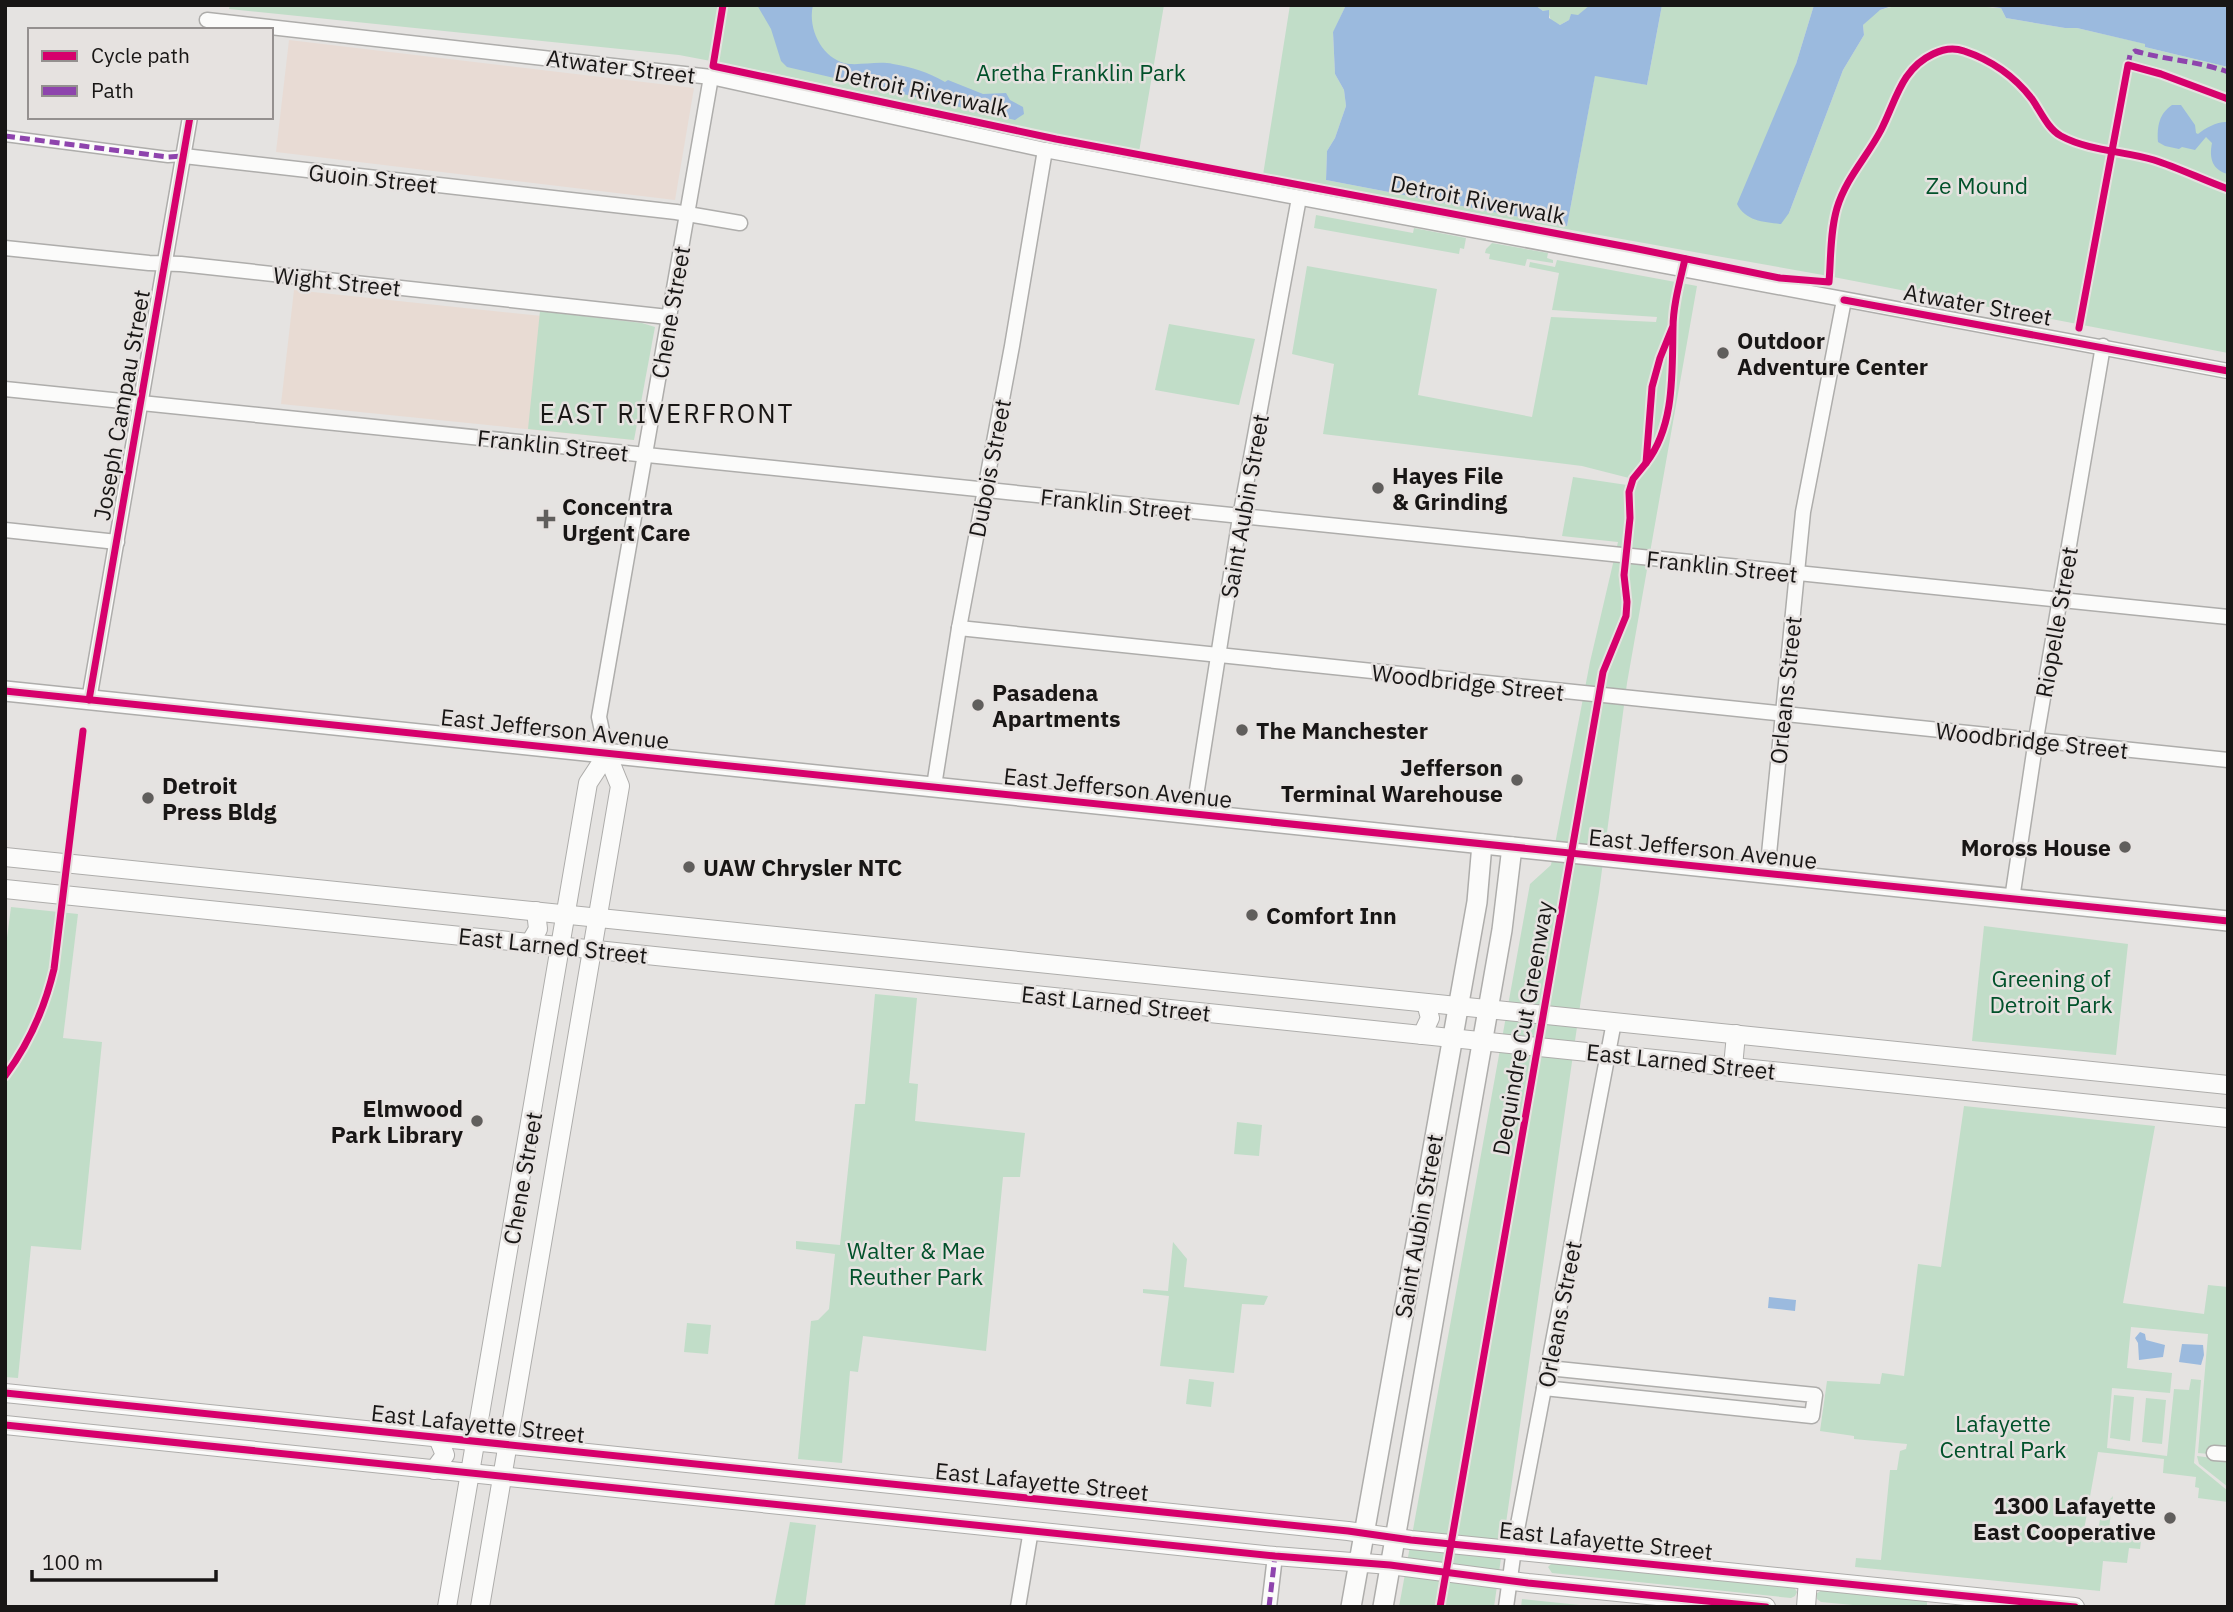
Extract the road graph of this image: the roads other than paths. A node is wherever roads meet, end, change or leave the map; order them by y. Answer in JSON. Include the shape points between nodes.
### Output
{"nodes":[{"id":1,"x":210,"y":5,"type":"edge"},
{"id":2,"x":206,"y":25,"type":"edge"},
{"id":3,"x":235,"y":28,"type":"edge"},
{"id":4,"x":273,"y":32,"type":"edge"},
{"id":5,"x":711,"y":77,"type":"junction"},
{"id":6,"x":190,"y":119,"type":"edge"},
{"id":7,"x":5,"y":136,"type":"edge"},
{"id":8,"x":1045,"y":150,"type":"junction"},
{"id":9,"x":184,"y":156,"type":"junction"},
{"id":10,"x":1299,"y":198,"type":"junction"},
{"id":11,"x":687,"y":214,"type":"junction"},
{"id":12,"x":740,"y":223,"type":"dead end"},
{"id":13,"x":5,"y":248,"type":"edge"},
{"id":14,"x":165,"y":264,"type":"junction"},
{"id":15,"x":1844,"y":300,"type":"junction"},
{"id":16,"x":668,"y":317,"type":"junction"},
{"id":17,"x":2103,"y":346,"type":"junction"},
{"id":18,"x":2228,"y":371,"type":"edge"},
{"id":19,"x":5,"y":389,"type":"edge"},
{"id":20,"x":141,"y":403,"type":"junction"},
{"id":21,"x":645,"y":455,"type":"junction"},
{"id":22,"x":985,"y":490,"type":"junction"},
{"id":23,"x":1240,"y":517,"type":"junction"},
{"id":24,"x":5,"y":530,"type":"edge"},
{"id":25,"x":117,"y":542,"type":"junction"},
{"id":26,"x":1797,"y":574,"type":"junction"},
{"id":27,"x":2060,"y":601,"type":"junction"},
{"id":28,"x":2228,"y":617,"type":"edge"},
{"id":29,"x":959,"y":628,"type":"junction"},
{"id":30,"x":1219,"y":656,"type":"junction"},
{"id":31,"x":5,"y":691,"type":"edge"},
{"id":32,"x":89,"y":700,"type":"junction"},
{"id":33,"x":1783,"y":713,"type":"junction"},
{"id":34,"x":2036,"y":739,"type":"junction"},
{"id":35,"x":607,"y":754,"type":"junction"},
{"id":36,"x":2228,"y":760,"type":"edge"},
{"id":37,"x":934,"y":786,"type":"junction"},
{"id":38,"x":585,"y":802,"type":"junction"},
{"id":39,"x":617,"y":808,"type":"junction"},
{"id":40,"x":1193,"y":815,"type":"junction"},
{"id":41,"x":1482,"y":845,"type":"junction"},
{"id":42,"x":1512,"y":847,"type":"junction"},
{"id":43,"x":5,"y":857,"type":"edge"},
{"id":44,"x":1767,"y":874,"type":"junction"},
{"id":45,"x":573,"y":875,"type":"junction"},
{"id":46,"x":204,"y":877,"type":"junction"},
{"id":47,"x":604,"y":881,"type":"junction"},
{"id":48,"x":5,"y":888,"type":"edge"},
{"id":49,"x":1478,"y":892,"type":"junction"},
{"id":50,"x":1505,"y":895,"type":"junction"},
{"id":51,"x":2012,"y":899,"type":"junction"},
{"id":52,"x":200,"y":909,"type":"junction"},
{"id":53,"x":536,"y":911,"type":"junction"},
{"id":54,"x":565,"y":914,"type":"junction"},
{"id":55,"x":598,"y":917,"type":"junction"},
{"id":56,"x":634,"y":921,"type":"junction"},
{"id":57,"x":2228,"y":921,"type":"edge"},
{"id":58,"x":530,"y":943,"type":"junction"},
{"id":59,"x":560,"y":945,"type":"junction"},
{"id":60,"x":593,"y":948,"type":"junction"},
{"id":61,"x":631,"y":953,"type":"junction"},
{"id":62,"x":1015,"y":961,"type":"junction"},
{"id":63,"x":1464,"y":973,"type":"junction"},
{"id":64,"x":555,"y":979,"type":"junction"},
{"id":65,"x":1493,"y":979,"type":"junction"},
{"id":66,"x":586,"y":986,"type":"junction"},
{"id":67,"x":1266,"y":986,"type":"junction"},
{"id":68,"x":1013,"y":993,"type":"junction"},
{"id":69,"x":1426,"y":1003,"type":"junction"},
{"id":70,"x":1458,"y":1006,"type":"junction"},
{"id":71,"x":1488,"y":1009,"type":"junction"},
{"id":72,"x":1263,"y":1018,"type":"junction"},
{"id":73,"x":1614,"y":1022,"type":"junction"},
{"id":74,"x":1651,"y":1026,"type":"junction"},
{"id":75,"x":1737,"y":1034,"type":"junction"},
{"id":76,"x":1422,"y":1035,"type":"junction"},
{"id":77,"x":1452,"y":1038,"type":"junction"},
{"id":78,"x":1482,"y":1041,"type":"junction"},
{"id":79,"x":1607,"y":1054,"type":"junction"},
{"id":80,"x":1644,"y":1057,"type":"junction"},
{"id":81,"x":1733,"y":1067,"type":"junction"},
{"id":82,"x":1446,"y":1069,"type":"junction"},
{"id":83,"x":1477,"y":1073,"type":"junction"},
{"id":84,"x":2104,"y":1074,"type":"junction"},
{"id":85,"x":2228,"y":1085,"type":"edge"},
{"id":86,"x":2100,"y":1104,"type":"junction"},
{"id":87,"x":533,"y":1117,"type":"junction"},
{"id":88,"x":2228,"y":1118,"type":"edge"},
{"id":89,"x":564,"y":1121,"type":"junction"},
{"id":90,"x":507,"y":1267,"type":"junction"},
{"id":91,"x":538,"y":1271,"type":"junction"},
{"id":92,"x":1407,"y":1287,"type":"junction"},
{"id":93,"x":1439,"y":1292,"type":"junction"},
{"id":94,"x":1548,"y":1367,"type":"junction"},
{"id":95,"x":1688,"y":1381,"type":"junction"},
{"id":96,"x":1544,"y":1388,"type":"junction"},
{"id":97,"x":5,"y":1393,"type":"edge"},
{"id":98,"x":1685,"y":1403,"type":"junction"},
{"id":99,"x":482,"y":1405,"type":"junction"},
{"id":100,"x":155,"y":1409,"type":"junction"},
{"id":101,"x":514,"y":1411,"type":"junction"},
{"id":102,"x":5,"y":1425,"type":"edge"},
{"id":103,"x":438,"y":1438,"type":"junction"},
{"id":104,"x":152,"y":1441,"type":"junction"},
{"id":105,"x":476,"y":1442,"type":"junction"},
{"id":106,"x":508,"y":1445,"type":"junction"},
{"id":107,"x":541,"y":1448,"type":"junction"},
{"id":108,"x":434,"y":1470,"type":"junction"},
{"id":109,"x":470,"y":1474,"type":"junction"},
{"id":110,"x":502,"y":1477,"type":"junction"},
{"id":111,"x":834,"y":1479,"type":"junction"},
{"id":112,"x":533,"y":1480,"type":"junction"},
{"id":113,"x":1370,"y":1500,"type":"junction"},
{"id":114,"x":464,"y":1507,"type":"junction"},
{"id":115,"x":1401,"y":1507,"type":"junction"},
{"id":116,"x":832,"y":1510,"type":"junction"},
{"id":117,"x":1179,"y":1514,"type":"junction"},
{"id":118,"x":496,"y":1515,"type":"junction"},
{"id":119,"x":1325,"y":1529,"type":"junction"},
{"id":120,"x":1031,"y":1530,"type":"junction"},
{"id":121,"x":1363,"y":1533,"type":"junction"},
{"id":122,"x":1395,"y":1538,"type":"junction"},
{"id":123,"x":1177,"y":1545,"type":"junction"},
{"id":124,"x":1513,"y":1550,"type":"junction"},
{"id":125,"x":1550,"y":1552,"type":"junction"},
{"id":126,"x":1275,"y":1556,"type":"junction"},
{"id":127,"x":1329,"y":1559,"type":"junction"},
{"id":128,"x":1358,"y":1562,"type":"junction"},
{"id":129,"x":1390,"y":1565,"type":"junction"},
{"id":130,"x":1510,"y":1580,"type":"junction"},
{"id":131,"x":1808,"y":1580,"type":"junction"},
{"id":132,"x":1554,"y":1585,"type":"junction"},
{"id":133,"x":1352,"y":1602,"type":"edge"},
{"id":134,"x":1384,"y":1605,"type":"edge"},
{"id":135,"x":447,"y":1607,"type":"edge"},
{"id":136,"x":480,"y":1607,"type":"edge"},
{"id":137,"x":1018,"y":1607,"type":"edge"},
{"id":138,"x":1269,"y":1607,"type":"edge"},
{"id":139,"x":1506,"y":1607,"type":"edge"},
{"id":140,"x":1766,"y":1607,"type":"edge"},
{"id":141,"x":1806,"y":1607,"type":"edge"},
{"id":142,"x":2075,"y":1607,"type":"edge"}],
"edges":[{"from":1,"to":2,"type":"street"},
{"from":2,"to":3,"type":"street","name":"Atwater Street"},
{"from":4,"to":5,"type":"street","name":"Atwater Street"},
{"from":5,"to":8,"type":"street","name":"Atwater Street"},
{"from":5,"to":11,"type":"street","name":"Chene Street"},
{"from":6,"to":9,"type":"street","name":"Joseph Campau Street"},
{"from":7,"to":9,"type":"street","name":"Guoin Street"},
{"from":8,"to":10,"type":"street","name":"Atwater Street"},
{"from":8,"to":22,"type":"street","name":"Dubois Street"},
{"from":9,"to":11,"type":"street","name":"Guoin Street"},
{"from":9,"to":14,"type":"street","name":"Joseph Campau Street"},
{"from":10,"to":15,"type":"street","name":"Atwater Street"},
{"from":10,"to":23,"type":"street","name":"Saint Aubin Street"},
{"from":11,"to":12,"type":"street","name":"Guoin Street"},
{"from":11,"to":16,"type":"street","name":"Chene Street"},
{"from":13,"to":14,"type":"street","name":"Wight Street"},
{"from":14,"to":16,"type":"street","name":"Wight Street"},
{"from":14,"to":20,"type":"street","name":"Joseph Campau Street"},
{"from":15,"to":17,"type":"street","name":"Atwater Street"},
{"from":15,"to":26,"type":"street","name":"Orleans Street","via":[[1806,492]]},
{"from":16,"to":21,"type":"street","name":"Chene Street"},
{"from":17,"to":18,"type":"street","name":"Atwater Street"},
{"from":17,"to":27,"type":"street","name":"Riopelle Street"},
{"from":19,"to":20,"type":"street","name":"Franklin Street"},
{"from":20,"to":21,"type":"street","name":"Franklin Street"},
{"from":20,"to":25,"type":"street","name":"Joseph Campau Street"},
{"from":21,"to":22,"type":"street","name":"Franklin Street"},
{"from":21,"to":35,"type":"street","name":"Chene Street","via":[[599,717]]},
{"from":22,"to":23,"type":"street","name":"Franklin Street"},
{"from":22,"to":29,"type":"street","name":"Dubois Street"},
{"from":23,"to":26,"type":"street","name":"Franklin Street"},
{"from":23,"to":30,"type":"street","name":"Saint Aubin Street"},
{"from":24,"to":25,"type":"street"},
{"from":25,"to":32,"type":"street","name":"Joseph Campau Street"},
{"from":26,"to":27,"type":"street","name":"Franklin Street"},
{"from":26,"to":33,"type":"street","name":"Orleans Street"},
{"from":27,"to":28,"type":"street","name":"Franklin Street"},
{"from":27,"to":34,"type":"street","name":"Riopelle Street"},
{"from":29,"to":30,"type":"street","name":"Woodbridge Street"},
{"from":29,"to":37,"type":"street","name":"Dubois Street"},
{"from":30,"to":33,"type":"street","name":"Woodbridge Street"},
{"from":30,"to":40,"type":"street","name":"Saint Aubin Street"},
{"from":31,"to":32,"type":"main road","name":"East Jefferson Avenue"},
{"from":32,"to":35,"type":"main road","name":"East Jefferson Avenue"},
{"from":33,"to":34,"type":"street","name":"Woodbridge Street"},
{"from":33,"to":44,"type":"street","name":"Orleans Street"},
{"from":34,"to":36,"type":"street","name":"Woodbridge Street"},
{"from":34,"to":51,"type":"street","name":"Riopelle Street"},
{"from":35,"to":37,"type":"main road","name":"East Jefferson Avenue"},
{"from":35,"to":38,"type":"street","name":"Chene Street","via":[[588,783]]},
{"from":35,"to":39,"type":"street","name":"Chene Street","via":[[620,783]]},
{"from":37,"to":40,"type":"main road","name":"East Jefferson Avenue"},
{"from":38,"to":39,"type":"street","via":[[602,795]]},
{"from":38,"to":45,"type":"street","name":"Chene Street"},
{"from":39,"to":47,"type":"street","name":"Chene Street"},
{"from":40,"to":41,"type":"main road","name":"East Jefferson Avenue"},
{"from":41,"to":42,"type":"main road","name":"East Jefferson Avenue"},
{"from":41,"to":49,"type":"main road","name":"Saint Aubin Street"},
{"from":42,"to":44,"type":"main road","name":"East Jefferson Avenue"},
{"from":42,"to":50,"type":"main road","name":"Saint Aubin Street"},
{"from":43,"to":46,"type":"street","name":"East Larned Street"},
{"from":44,"to":51,"type":"main road","name":"East Jefferson Avenue"},
{"from":45,"to":47,"type":"street","via":[[586,888]]},
{"from":45,"to":54,"type":"street","name":"Chene Street"},
{"from":46,"to":52,"type":"street"},
{"from":46,"to":53,"type":"street","name":"East Larned Street"},
{"from":47,"to":55,"type":"street","name":"Chene Street"},
{"from":48,"to":52,"type":"street","name":"East Larned Street"},
{"from":49,"to":50,"type":"main road","via":[[1492,888]]},
{"from":49,"to":63,"type":"main road","name":"Saint Aubin Street"},
{"from":50,"to":65,"type":"main road","name":"Saint Aubin Street"},
{"from":51,"to":57,"type":"main road","name":"East Jefferson Avenue"},
{"from":52,"to":58,"type":"street","name":"East Larned Street"},
{"from":53,"to":54,"type":"street","name":"East Larned Street"},
{"from":53,"to":58,"type":"street","via":[[538,929]]},
{"from":54,"to":55,"type":"street","name":"East Larned Street"},
{"from":54,"to":59,"type":"street","name":"Chene Street"},
{"from":55,"to":56,"type":"street","name":"East Larned Street"},
{"from":55,"to":60,"type":"street","name":"Chene Street"},
{"from":56,"to":61,"type":"street","via":[[623,936]]},
{"from":56,"to":62,"type":"street","name":"East Larned Street"},
{"from":58,"to":59,"type":"street","name":"East Larned Street"},
{"from":59,"to":60,"type":"street","name":"East Larned Street"},
{"from":59,"to":64,"type":"street","name":"Chene Street"},
{"from":60,"to":61,"type":"street","name":"East Larned Street"},
{"from":60,"to":66,"type":"street","name":"Chene Street"},
{"from":61,"to":68,"type":"street","name":"East Larned Street"},
{"from":62,"to":67,"type":"street","name":"East Larned Street"},
{"from":62,"to":68,"type":"street"},
{"from":63,"to":65,"type":"main road","via":[[1478,981]]},
{"from":63,"to":70,"type":"main road","name":"Saint Aubin Street"},
{"from":64,"to":66,"type":"street","via":[[571,973]]},
{"from":64,"to":87,"type":"street","name":"Chene Street"},
{"from":65,"to":71,"type":"main road","name":"Saint Aubin Street"},
{"from":66,"to":89,"type":"street","name":"Chene Street"},
{"from":67,"to":69,"type":"street","name":"East Larned Street"},
{"from":67,"to":72,"type":"street"},
{"from":68,"to":72,"type":"street","name":"East Larned Street"},
{"from":69,"to":70,"type":"street","name":"East Larned Street"},
{"from":69,"to":76,"type":"street","via":[[1430,1018]]},
{"from":70,"to":71,"type":"street","name":"East Larned Street"},
{"from":70,"to":77,"type":"main road","name":"Saint Aubin Street"},
{"from":71,"to":73,"type":"street","name":"East Larned Street"},
{"from":71,"to":78,"type":"main road","name":"Saint Aubin Street"},
{"from":72,"to":76,"type":"street","name":"East Larned Street"},
{"from":73,"to":74,"type":"street","name":"East Larned Street"},
{"from":73,"to":79,"type":"street","name":"Orleans Street"},
{"from":74,"to":75,"type":"street","name":"East Larned Street"},
{"from":74,"to":80,"type":"street","via":[[1640,1039]]},
{"from":75,"to":81,"type":"street"},
{"from":75,"to":84,"type":"street","name":"East Larned Street"},
{"from":76,"to":77,"type":"street","name":"East Larned Street"},
{"from":77,"to":78,"type":"street","name":"East Larned Street"},
{"from":77,"to":82,"type":"main road","name":"Saint Aubin Street"},
{"from":78,"to":79,"type":"street","name":"East Larned Street"},
{"from":78,"to":83,"type":"main road","name":"Saint Aubin Street"},
{"from":79,"to":80,"type":"street","name":"East Larned Street"},
{"from":79,"to":94,"type":"street","name":"Orleans Street"},
{"from":80,"to":81,"type":"street","name":"East Larned Street"},
{"from":81,"to":86,"type":"street","name":"East Larned Street"},
{"from":82,"to":83,"type":"main road","via":[[1462,1066]]},
{"from":82,"to":92,"type":"main road","name":"Saint Aubin Street"},
{"from":83,"to":93,"type":"main road","name":"Saint Aubin Street"},
{"from":84,"to":85,"type":"street","name":"East Larned Street"},
{"from":84,"to":86,"type":"street"},
{"from":86,"to":88,"type":"street","name":"East Larned Street"},
{"from":87,"to":89,"type":"street"},
{"from":87,"to":90,"type":"street","name":"Chene Street"},
{"from":89,"to":91,"type":"street","name":"Chene Street"},
{"from":90,"to":91,"type":"street"},
{"from":90,"to":99,"type":"street","name":"Chene Street"},
{"from":91,"to":101,"type":"street","name":"Chene Street"},
{"from":92,"to":93,"type":"main road"},
{"from":92,"to":113,"type":"main road","name":"Saint Aubin Street"},
{"from":93,"to":115,"type":"main road","name":"Saint Aubin Street"},
{"from":94,"to":95,"type":"street"},
{"from":94,"to":96,"type":"street","name":"Orleans Street"},
{"from":95,"to":98,"type":"street"},
{"from":95,"to":98,"type":"street","via":[[1815,1395],[1812,1416]]},
{"from":96,"to":98,"type":"street"},
{"from":96,"to":124,"type":"street","name":"Orleans Street"},
{"from":97,"to":100,"type":"street","name":"East Lafayette Street"},
{"from":99,"to":101,"type":"street","via":[[495,1416]]},
{"from":99,"to":105,"type":"street","name":"Chene Street"},
{"from":100,"to":103,"type":"street","name":"East Lafayette Street"},
{"from":100,"to":104,"type":"street"},
{"from":101,"to":106,"type":"street","name":"Chene Street"},
{"from":102,"to":104,"type":"street"},
{"from":103,"to":105,"type":"street","name":"East Lafayette Street"},
{"from":103,"to":108,"type":"street","via":[[444,1455]]},
{"from":104,"to":108,"type":"street"},
{"from":105,"to":106,"type":"street","name":"East Lafayette Street"},
{"from":105,"to":109,"type":"street","name":"Chene Street"},
{"from":106,"to":107,"type":"street","name":"East Lafayette Street"},
{"from":106,"to":110,"type":"street","name":"Chene Street"},
{"from":107,"to":111,"type":"street","name":"East Lafayette Street"},
{"from":107,"to":112,"type":"street","via":[[530,1459]]},
{"from":108,"to":109,"type":"street"},
{"from":109,"to":110,"type":"street"},
{"from":109,"to":114,"type":"street","name":"Chene Street"},
{"from":110,"to":112,"type":"street"},
{"from":110,"to":118,"type":"street","name":"Chene Street"},
{"from":111,"to":116,"type":"street"},
{"from":111,"to":117,"type":"street","name":"East Lafayette Street"},
{"from":112,"to":116,"type":"street"},
{"from":113,"to":115,"type":"main road","via":[[1383,1508]]},
{"from":113,"to":121,"type":"main road","name":"Saint Aubin Street"},
{"from":114,"to":118,"type":"street","via":[[481,1504]]},
{"from":114,"to":135,"type":"street","name":"Chene Street"},
{"from":115,"to":122,"type":"main road","name":"Saint Aubin Street"},
{"from":116,"to":120,"type":"street"},
{"from":117,"to":119,"type":"street","name":"East Lafayette Street"},
{"from":117,"to":123,"type":"street"},
{"from":118,"to":136,"type":"street","name":"Chene Street"},
{"from":119,"to":121,"type":"street","name":"East Lafayette Street"},
{"from":119,"to":127,"type":"street","via":[[1334,1547]]},
{"from":120,"to":123,"type":"street"},
{"from":120,"to":137,"type":"street"},
{"from":121,"to":122,"type":"street","name":"East Lafayette Street"},
{"from":121,"to":128,"type":"main road","name":"Saint Aubin Street"},
{"from":122,"to":124,"type":"street","name":"East Lafayette Street"},
{"from":122,"to":129,"type":"main road","name":"Saint Aubin Street"},
{"from":123,"to":126,"type":"street"},
{"from":124,"to":125,"type":"street","name":"East Lafayette Street"},
{"from":124,"to":130,"type":"street","name":"Orleans Street"},
{"from":125,"to":131,"type":"street","name":"East Lafayette Street"},
{"from":125,"to":132,"type":"street","via":[[1542,1572]]},
{"from":126,"to":127,"type":"street"},
{"from":126,"to":138,"type":"street"},
{"from":127,"to":128,"type":"street"},
{"from":128,"to":129,"type":"street"},
{"from":128,"to":133,"type":"main road","name":"Saint Aubin Street"},
{"from":129,"to":130,"type":"street"},
{"from":129,"to":134,"type":"main road","name":"Saint Aubin Street"},
{"from":130,"to":132,"type":"street"},
{"from":130,"to":139,"type":"street","name":"Orleans Street"},
{"from":131,"to":141,"type":"street"},
{"from":131,"to":142,"type":"street","name":"East Lafayette Street"},
{"from":132,"to":140,"type":"street"},
{"from":133,"to":134,"type":"main road","via":[[1370,1594]]}]}
